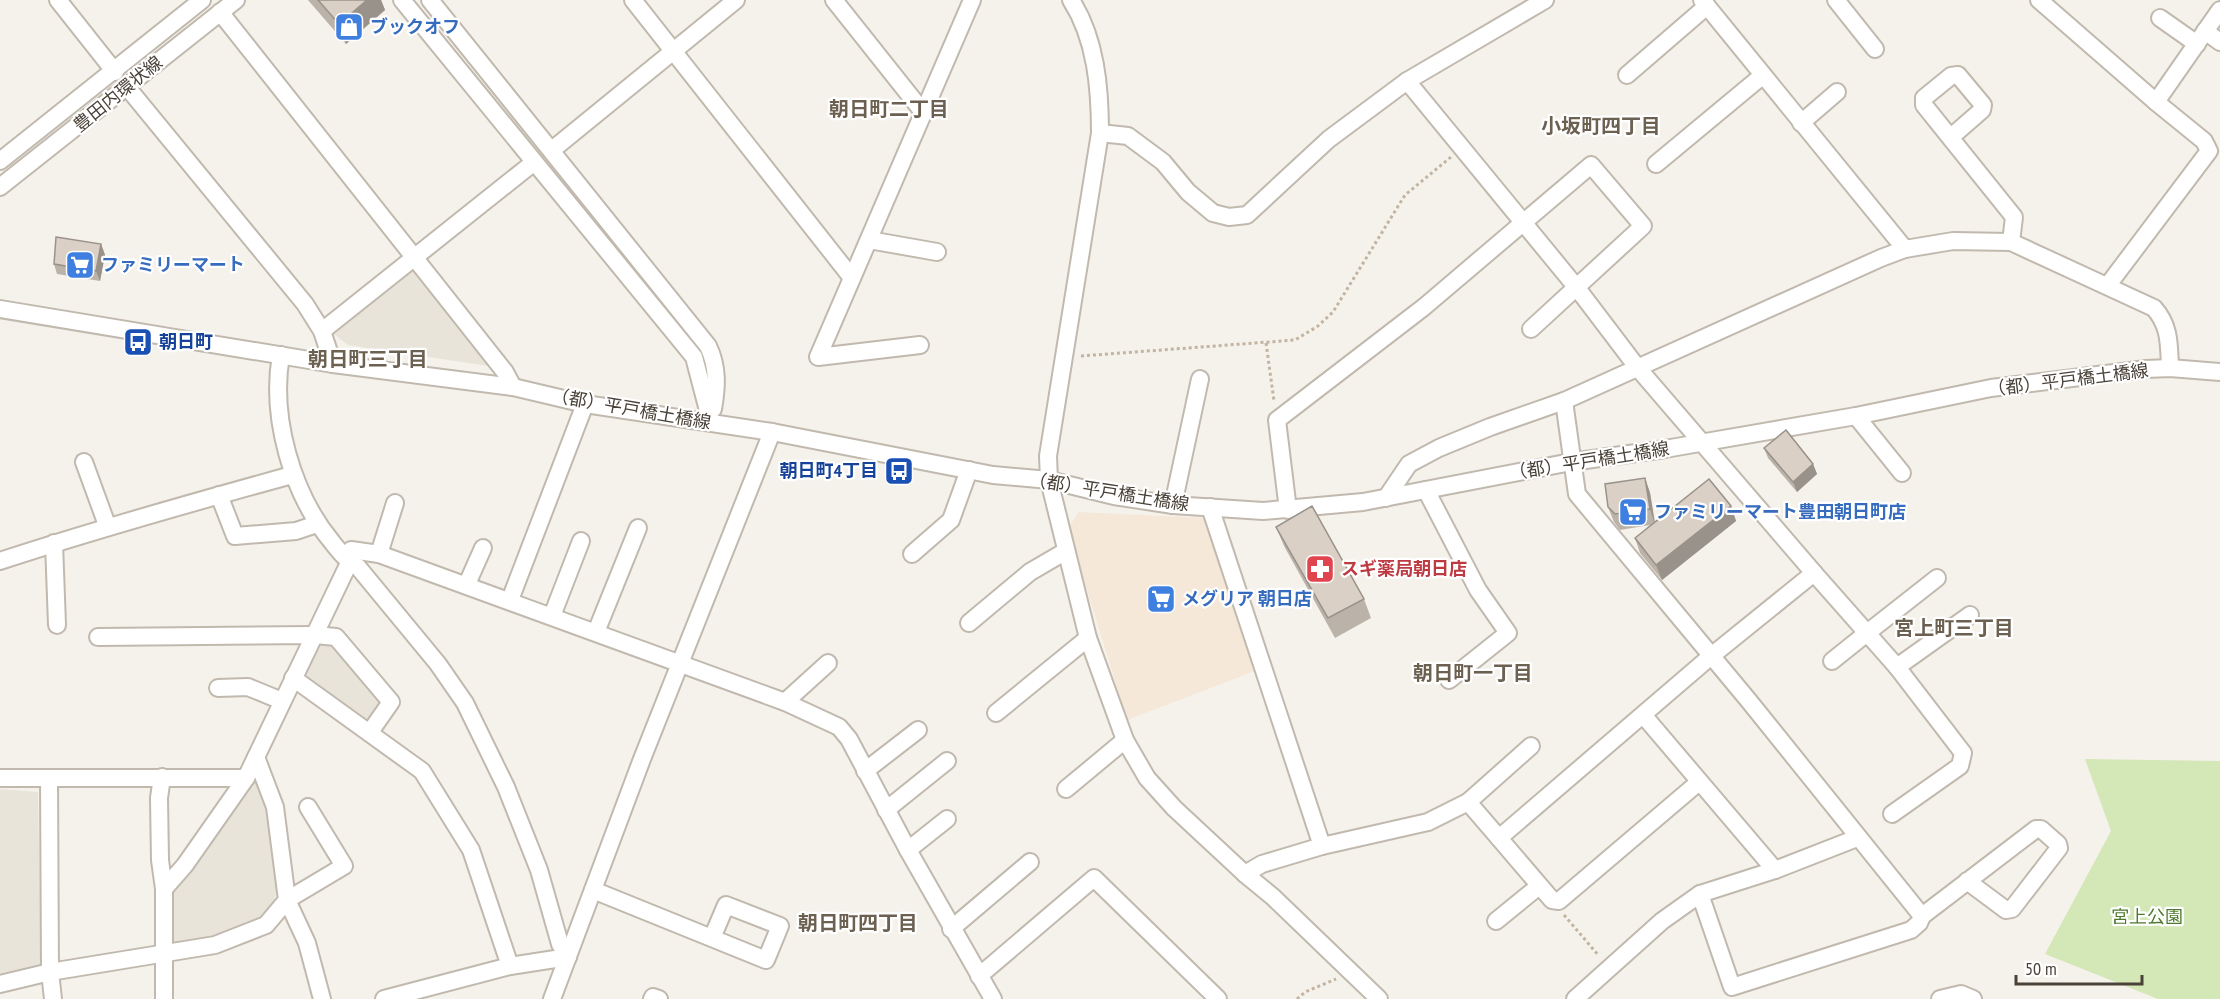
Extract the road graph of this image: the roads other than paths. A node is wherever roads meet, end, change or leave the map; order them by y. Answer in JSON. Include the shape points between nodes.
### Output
{"nodes":[{"id":1,"x":58,"y":0,"type":"edge"},
{"id":2,"x":202,"y":0,"type":"edge"},
{"id":3,"x":236,"y":0,"type":"edge"},
{"id":4,"x":402,"y":0,"type":"edge"},
{"id":5,"x":430,"y":0,"type":"edge"},
{"id":6,"x":633,"y":0,"type":"edge"},
{"id":7,"x":736,"y":0,"type":"edge"},
{"id":8,"x":834,"y":0,"type":"edge"},
{"id":9,"x":972,"y":0,"type":"edge"},
{"id":10,"x":1071,"y":0,"type":"edge"},
{"id":11,"x":1545,"y":0,"type":"edge"},
{"id":12,"x":1836,"y":0,"type":"edge"},
{"id":13,"x":2039,"y":0,"type":"edge"},
{"id":14,"x":1705,"y":3,"type":"edge"},
{"id":15,"x":2220,"y":10,"type":"edge"},
{"id":16,"x":220,"y":12,"type":"junction"},
{"id":17,"x":2160,"y":18,"type":"dead end"},
{"id":18,"x":2201,"y":38,"type":"junction"},
{"id":19,"x":2220,"y":42,"type":"edge"},
{"id":20,"x":1875,"y":49,"type":"dead end"},
{"id":21,"x":673,"y":50,"type":"junction"},
{"id":22,"x":115,"y":72,"type":"junction"},
{"id":23,"x":1627,"y":75,"type":"dead end"},
{"id":24,"x":1762,"y":76,"type":"junction"},
{"id":25,"x":1407,"y":81,"type":"junction"},
{"id":26,"x":127,"y":87,"type":"junction"},
{"id":27,"x":1837,"y":92,"type":"dead end"},
{"id":28,"x":2156,"y":102,"type":"junction"},
{"id":29,"x":923,"y":112,"type":"junction"},
{"id":30,"x":1801,"y":123,"type":"junction"},
{"id":31,"x":1100,"y":133,"type":"junction"},
{"id":32,"x":1951,"y":137,"type":"dead end"},
{"id":33,"x":552,"y":150,"type":"junction"},
{"id":34,"x":3,"y":153,"type":"edge"},
{"id":35,"x":533,"y":163,"type":"junction"},
{"id":36,"x":1656,"y":164,"type":"dead end"},
{"id":37,"x":0,"y":187,"type":"edge"},
{"id":38,"x":1523,"y":225,"type":"junction"},
{"id":39,"x":868,"y":240,"type":"junction"},
{"id":40,"x":2011,"y":242,"type":"junction"},
{"id":41,"x":1905,"y":249,"type":"junction"},
{"id":42,"x":937,"y":252,"type":"dead end"},
{"id":43,"x":413,"y":256,"type":"junction"},
{"id":44,"x":852,"y":278,"type":"junction"},
{"id":45,"x":2108,"y":285,"type":"junction"},
{"id":46,"x":1577,"y":288,"type":"junction"},
{"id":47,"x":0,"y":309,"type":"edge"},
{"id":48,"x":1531,"y":329,"type":"dead end"},
{"id":49,"x":322,"y":332,"type":"junction"},
{"id":50,"x":920,"y":345,"type":"dead end"},
{"id":51,"x":281,"y":355,"type":"junction"},
{"id":52,"x":333,"y":364,"type":"junction"},
{"id":53,"x":1637,"y":367,"type":"junction"},
{"id":54,"x":2170,"y":368,"type":"junction"},
{"id":55,"x":2220,"y":372,"type":"edge"},
{"id":56,"x":1200,"y":380,"type":"dead end"},
{"id":57,"x":513,"y":387,"type":"junction"},
{"id":58,"x":1564,"y":401,"type":"junction"},
{"id":59,"x":585,"y":404,"type":"junction"},
{"id":60,"x":1856,"y":416,"type":"junction"},
{"id":61,"x":711,"y":422,"type":"junction"},
{"id":62,"x":772,"y":432,"type":"junction"},
{"id":63,"x":1703,"y":442,"type":"junction"},
{"id":64,"x":84,"y":462,"type":"dead end"},
{"id":65,"x":1571,"y":462,"type":"junction"},
{"id":66,"x":969,"y":470,"type":"junction"},
{"id":67,"x":1902,"y":473,"type":"dead end"},
{"id":68,"x":292,"y":475,"type":"junction"},
{"id":69,"x":1049,"y":480,"type":"junction"},
{"id":70,"x":1426,"y":490,"type":"junction"},
{"id":71,"x":219,"y":495,"type":"junction"},
{"id":72,"x":1386,"y":498,"type":"junction"},
{"id":73,"x":395,"y":503,"type":"dead end"},
{"id":74,"x":1173,"y":505,"type":"junction"},
{"id":75,"x":1210,"y":507,"type":"junction"},
{"id":76,"x":1288,"y":510,"type":"junction"},
{"id":77,"x":317,"y":524,"type":"junction"},
{"id":78,"x":107,"y":525,"type":"junction"},
{"id":79,"x":638,"y":528,"type":"dead end"},
{"id":80,"x":581,"y":541,"type":"dead end"},
{"id":81,"x":54,"y":543,"type":"junction"},
{"id":82,"x":483,"y":548,"type":"dead end"},
{"id":83,"x":1066,"y":551,"type":"junction"},
{"id":84,"x":379,"y":554,"type":"junction"},
{"id":85,"x":912,"y":554,"type":"dead end"},
{"id":86,"x":0,"y":561,"type":"edge"},
{"id":87,"x":349,"y":562,"type":"junction"},
{"id":88,"x":1814,"y":573,"type":"junction"},
{"id":89,"x":1937,"y":578,"type":"dead end"},
{"id":90,"x":467,"y":584,"type":"junction"},
{"id":91,"x":510,"y":600,"type":"junction"},
{"id":92,"x":1970,"y":615,"type":"dead end"},
{"id":93,"x":552,"y":616,"type":"junction"},
{"id":94,"x":969,"y":623,"type":"dead end"},
{"id":95,"x":57,"y":625,"type":"dead end"},
{"id":96,"x":596,"y":632,"type":"junction"},
{"id":97,"x":1867,"y":633,"type":"junction"},
{"id":98,"x":315,"y":635,"type":"junction"},
{"id":99,"x":98,"y":637,"type":"dead end"},
{"id":100,"x":1088,"y":638,"type":"junction"},
{"id":101,"x":1710,"y":657,"type":"junction"},
{"id":102,"x":1832,"y":661,"type":"dead end"},
{"id":103,"x":828,"y":663,"type":"dead end"},
{"id":104,"x":681,"y":664,"type":"junction"},
{"id":105,"x":1897,"y":667,"type":"junction"},
{"id":106,"x":293,"y":678,"type":"junction"},
{"id":107,"x":1449,"y":680,"type":"dead end"},
{"id":108,"x":218,"y":688,"type":"dead end"},
{"id":109,"x":282,"y":700,"type":"junction"},
{"id":110,"x":785,"y":702,"type":"junction"},
{"id":111,"x":996,"y":713,"type":"dead end"},
{"id":112,"x":1644,"y":716,"type":"junction"},
{"id":113,"x":918,"y":730,"type":"dead end"},
{"id":114,"x":370,"y":732,"type":"junction"},
{"id":115,"x":1125,"y":740,"type":"junction"},
{"id":116,"x":1531,"y":747,"type":"dead end"},
{"id":117,"x":256,"y":757,"type":"junction"},
{"id":118,"x":947,"y":761,"type":"dead end"},
{"id":119,"x":865,"y":771,"type":"junction"},
{"id":120,"x":162,"y":777,"type":"junction"},
{"id":121,"x":0,"y":778,"type":"edge"},
{"id":122,"x":49,"y":778,"type":"junction"},
{"id":123,"x":246,"y":778,"type":"junction"},
{"id":124,"x":1699,"y":782,"type":"junction"},
{"id":125,"x":1066,"y":789,"type":"dead end"},
{"id":126,"x":1468,"y":802,"type":"junction"},
{"id":127,"x":308,"y":807,"type":"dead end"},
{"id":128,"x":886,"y":810,"type":"junction"},
{"id":129,"x":1892,"y":814,"type":"dead end"},
{"id":130,"x":947,"y":819,"type":"dead end"},
{"id":131,"x":1499,"y":838,"type":"junction"},
{"id":132,"x":1857,"y":838,"type":"junction"},
{"id":133,"x":1322,"y":846,"type":"junction"},
{"id":134,"x":908,"y":850,"type":"junction"},
{"id":135,"x":1030,"y":862,"type":"dead end"},
{"id":136,"x":1774,"y":870,"type":"junction"},
{"id":137,"x":1245,"y":874,"type":"junction"},
{"id":138,"x":1967,"y":881,"type":"junction"},
{"id":139,"x":1539,"y":886,"type":"junction"},
{"id":140,"x":164,"y":889,"type":"junction"},
{"id":141,"x":593,"y":890,"type":"junction"},
{"id":142,"x":1700,"y":894,"type":"junction"},
{"id":143,"x":287,"y":900,"type":"junction"},
{"id":144,"x":1922,"y":916,"type":"junction"},
{"id":145,"x":1496,"y":921,"type":"dead end"},
{"id":146,"x":951,"y":929,"type":"junction"},
{"id":147,"x":712,"y":938,"type":"dead end"},
{"id":148,"x":163,"y":955,"type":"junction"},
{"id":149,"x":568,"y":957,"type":"junction"},
{"id":150,"x":510,"y":966,"type":"junction"},
{"id":151,"x":50,"y":972,"type":"junction"},
{"id":152,"x":979,"y":976,"type":"junction"},
{"id":153,"x":0,"y":984,"type":"edge"},
{"id":154,"x":53,"y":999,"type":"edge"},
{"id":155,"x":164,"y":999,"type":"edge"},
{"id":156,"x":322,"y":999,"type":"edge"},
{"id":157,"x":384,"y":999,"type":"edge"},
{"id":158,"x":552,"y":999,"type":"edge"},
{"id":159,"x":652,"y":999,"type":"edge"},
{"id":160,"x":659,"y":999,"type":"edge"},
{"id":161,"x":993,"y":999,"type":"edge"},
{"id":162,"x":1218,"y":999,"type":"edge"},
{"id":163,"x":1379,"y":999,"type":"edge"},
{"id":164,"x":1575,"y":999,"type":"edge"},
{"id":165,"x":1940,"y":999,"type":"edge"},
{"id":166,"x":1973,"y":999,"type":"edge"}],
"edges":[{"from":1,"to":22,"type":"street"},
{"from":2,"to":22,"type":"street","name":"豊田内環状線"},
{"from":3,"to":16,"type":"street","name":"豊田内環状線"},
{"from":4,"to":35,"type":"street"},
{"from":5,"to":33,"type":"street"},
{"from":6,"to":21,"type":"street"},
{"from":7,"to":21,"type":"street"},
{"from":8,"to":29,"type":"street"},
{"from":9,"to":29,"type":"street"},
{"from":10,"to":31,"type":"street","via":[[1094,60]]},
{"from":11,"to":25,"type":"street"},
{"from":12,"to":20,"type":"street"},
{"from":13,"to":28,"type":"street"},
{"from":14,"to":23,"type":"street"},
{"from":14,"to":24,"type":"street"},
{"from":15,"to":18,"type":"street"},
{"from":16,"to":26,"type":"street","name":"豊田内環状線"},
{"from":16,"to":43,"type":"street"},
{"from":17,"to":18,"type":"street"},
{"from":18,"to":19,"type":"street"},
{"from":18,"to":28,"type":"street"},
{"from":21,"to":33,"type":"street"},
{"from":21,"to":44,"type":"street"},
{"from":22,"to":34,"type":"street","name":"豊田内環状線"},
{"from":24,"to":30,"type":"street"},
{"from":24,"to":36,"type":"street"},
{"from":25,"to":31,"type":"street","via":[[1329,139],[1247,215],[1229,217],[1213,213],[1188,192],[1163,162],[1128,136]]},
{"from":25,"to":38,"type":"street"},
{"from":26,"to":37,"type":"street","name":"豊田内環状線"},
{"from":26,"to":49,"type":"street","via":[[305,304]]},
{"from":27,"to":30,"type":"street"},
{"from":28,"to":45,"type":"street","via":[[2204,141],[2209,151]]},
{"from":29,"to":39,"type":"street"},
{"from":30,"to":41,"type":"street"},
{"from":31,"to":69,"type":"street","via":[[1048,456]]},
{"from":32,"to":40,"type":"street","via":[[2014,217]]},
{"from":33,"to":61,"type":"street","via":[[708,346],[715,360],[717,386]]},
{"from":35,"to":43,"type":"street"},
{"from":35,"to":61,"type":"street","via":[[694,357]]},
{"from":38,"to":46,"type":"street"},
{"from":38,"to":46,"type":"street","via":[[1591,165],[1643,226]]},
{"from":38,"to":76,"type":"street","via":[[1416,314],[1277,420]]},
{"from":39,"to":42,"type":"street"},
{"from":39,"to":44,"type":"street"},
{"from":40,"to":41,"type":"street","via":[[1953,241]]},
{"from":40,"to":45,"type":"street"},
{"from":41,"to":53,"type":"street"},
{"from":43,"to":49,"type":"street"},
{"from":43,"to":57,"type":"street"},
{"from":44,"to":50,"type":"street","via":[[818,357]]},
{"from":45,"to":54,"type":"street","via":[[2154,308],[2165,320]]},
{"from":46,"to":48,"type":"street"},
{"from":46,"to":53,"type":"street"},
{"from":47,"to":51,"type":"street","name":"（都）平戸橋土橋線"},
{"from":49,"to":52,"type":"street"},
{"from":51,"to":52,"type":"street","name":"（都）平戸橋土橋線"},
{"from":51,"to":68,"type":"street","via":[[277,375]]},
{"from":52,"to":57,"type":"street","name":"（都）平戸橋土橋線"},
{"from":53,"to":58,"type":"street"},
{"from":53,"to":63,"type":"street"},
{"from":54,"to":55,"type":"street","name":"（都）平戸橋土橋線"},
{"from":54,"to":60,"type":"street","name":"（都）平戸橋土橋線","via":[[1991,388]]},
{"from":56,"to":74,"type":"street"},
{"from":57,"to":59,"type":"street","name":"（都）平戸橋土橋線"},
{"from":58,"to":65,"type":"street"},
{"from":58,"to":72,"type":"street","via":[[1490,427],[1409,464]]},
{"from":59,"to":61,"type":"street","name":"（都）平戸橋土橋線"},
{"from":59,"to":91,"type":"street"},
{"from":60,"to":63,"type":"street","name":"（都）平戸橋土橋線"},
{"from":60,"to":67,"type":"street"},
{"from":61,"to":62,"type":"street","name":"（都）平戸橋土橋線"},
{"from":62,"to":66,"type":"street","name":"（都）平戸橋土橋線"},
{"from":62,"to":104,"type":"street"},
{"from":63,"to":65,"type":"street","name":"（都）平戸橋土橋線"},
{"from":63,"to":88,"type":"street"},
{"from":64,"to":78,"type":"street"},
{"from":65,"to":70,"type":"street","name":"（都）平戸橋土橋線"},
{"from":65,"to":101,"type":"street","via":[[1577,494]]},
{"from":66,"to":69,"type":"street","name":"（都）平戸橋土橋線"},
{"from":66,"to":85,"type":"street","via":[[951,520]]},
{"from":68,"to":71,"type":"street"},
{"from":68,"to":77,"type":"street"},
{"from":69,"to":74,"type":"street","name":"（都）平戸橋土橋線"},
{"from":69,"to":83,"type":"street"},
{"from":70,"to":72,"type":"street","name":"（都）平戸橋土橋線"},
{"from":70,"to":107,"type":"street","via":[[1478,590],[1508,633]]},
{"from":71,"to":77,"type":"street","via":[[235,536],[297,531]]},
{"from":71,"to":78,"type":"street"},
{"from":72,"to":76,"type":"street","name":"（都）平戸橋土橋線"},
{"from":73,"to":84,"type":"street"},
{"from":74,"to":75,"type":"street","name":"（都）平戸橋土橋線"},
{"from":75,"to":76,"type":"street","name":"（都）平戸橋土橋線"},
{"from":75,"to":133,"type":"street"},
{"from":77,"to":87,"type":"street"},
{"from":78,"to":81,"type":"street"},
{"from":79,"to":96,"type":"street"},
{"from":80,"to":93,"type":"street"},
{"from":81,"to":86,"type":"street"},
{"from":81,"to":95,"type":"street"},
{"from":82,"to":90,"type":"street"},
{"from":83,"to":94,"type":"street","via":[[1030,572]]},
{"from":83,"to":100,"type":"street"},
{"from":84,"to":87,"type":"street","via":[[351,550]]},
{"from":84,"to":90,"type":"street"},
{"from":87,"to":98,"type":"street"},
{"from":87,"to":149,"type":"street","via":[[358,567],[438,664],[465,703],[506,787],[539,870],[560,944]]},
{"from":88,"to":97,"type":"street"},
{"from":88,"to":101,"type":"street"},
{"from":89,"to":97,"type":"street"},
{"from":90,"to":91,"type":"street"},
{"from":91,"to":93,"type":"street"},
{"from":92,"to":105,"type":"street"},
{"from":93,"to":96,"type":"street"},
{"from":96,"to":104,"type":"street"},
{"from":97,"to":102,"type":"street"},
{"from":97,"to":105,"type":"street"},
{"from":98,"to":99,"type":"street"},
{"from":98,"to":106,"type":"street"},
{"from":98,"to":114,"type":"street","via":[[336,638],[391,702]]},
{"from":100,"to":111,"type":"street"},
{"from":100,"to":115,"type":"street"},
{"from":101,"to":112,"type":"street"},
{"from":101,"to":132,"type":"street"},
{"from":103,"to":110,"type":"street"},
{"from":104,"to":110,"type":"street"},
{"from":104,"to":141,"type":"street"},
{"from":105,"to":129,"type":"street","via":[[1963,753],[1960,766]]},
{"from":106,"to":109,"type":"street"},
{"from":106,"to":114,"type":"street"},
{"from":108,"to":109,"type":"street","via":[[248,687]]},
{"from":109,"to":117,"type":"street"},
{"from":110,"to":119,"type":"street","via":[[839,727]]},
{"from":112,"to":124,"type":"street"},
{"from":112,"to":131,"type":"street"},
{"from":113,"to":119,"type":"street"},
{"from":114,"to":150,"type":"street","via":[[422,771],[471,850]]},
{"from":115,"to":125,"type":"street"},
{"from":115,"to":137,"type":"street","via":[[1147,778]]},
{"from":116,"to":126,"type":"street"},
{"from":117,"to":123,"type":"street"},
{"from":117,"to":143,"type":"street","via":[[275,807]]},
{"from":118,"to":128,"type":"street"},
{"from":119,"to":128,"type":"street"},
{"from":120,"to":122,"type":"street"},
{"from":120,"to":123,"type":"street"},
{"from":120,"to":140,"type":"street","via":[[160,860]]},
{"from":121,"to":122,"type":"street"},
{"from":122,"to":151,"type":"street"},
{"from":123,"to":140,"type":"street","via":[[186,865]]},
{"from":124,"to":136,"type":"street"},
{"from":124,"to":139,"type":"street","via":[[1565,898],[1552,900]]},
{"from":126,"to":131,"type":"street"},
{"from":126,"to":133,"type":"street","via":[[1428,822]]},
{"from":127,"to":143,"type":"street","via":[[344,866]]},
{"from":128,"to":134,"type":"street"},
{"from":130,"to":134,"type":"street"},
{"from":131,"to":139,"type":"street"},
{"from":132,"to":136,"type":"street"},
{"from":132,"to":144,"type":"street"},
{"from":133,"to":137,"type":"street","via":[[1262,864]]},
{"from":134,"to":146,"type":"street"},
{"from":135,"to":146,"type":"street"},
{"from":136,"to":142,"type":"street"},
{"from":137,"to":163,"type":"street"},
{"from":138,"to":138,"type":"street","via":[[2036,829],[2058,844],[2059,848],[2012,909],[2006,910]]},
{"from":138,"to":144,"type":"street"},
{"from":139,"to":145,"type":"street"},
{"from":140,"to":148,"type":"street"},
{"from":141,"to":147,"type":"street"},
{"from":141,"to":149,"type":"street"},
{"from":142,"to":144,"type":"street","via":[[1732,987],[1911,930]]},
{"from":142,"to":164,"type":"street","via":[[1662,921]]},
{"from":143,"to":148,"type":"street","via":[[266,925],[215,945]]},
{"from":143,"to":156,"type":"street","via":[[307,943]]},
{"from":146,"to":152,"type":"street"},
{"from":148,"to":151,"type":"street"},
{"from":148,"to":155,"type":"street"},
{"from":149,"to":150,"type":"street"},
{"from":149,"to":158,"type":"street"},
{"from":150,"to":157,"type":"street"},
{"from":151,"to":153,"type":"street"},
{"from":151,"to":154,"type":"street"},
{"from":152,"to":161,"type":"street"},
{"from":152,"to":162,"type":"street","via":[[1094,878]]},
{"from":159,"to":160,"type":"street"},
{"from":165,"to":166,"type":"street","via":[[1960,994]]}]}
